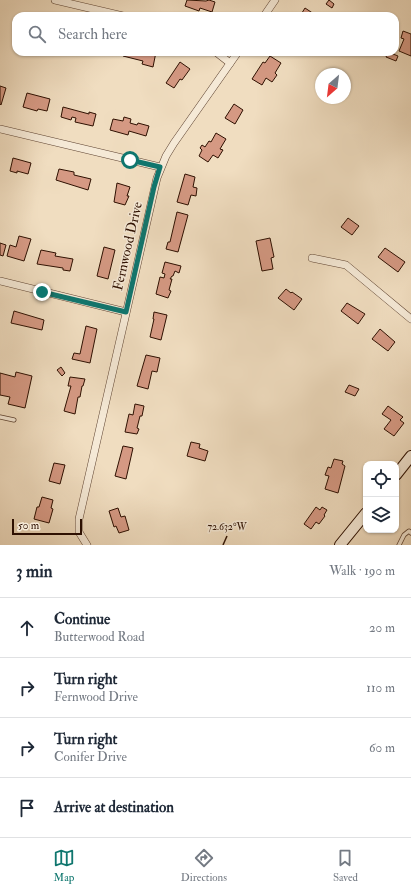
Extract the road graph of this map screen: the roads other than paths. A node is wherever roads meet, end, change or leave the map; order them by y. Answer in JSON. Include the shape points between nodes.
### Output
{"nodes":[{"id":1,"x":55,"y":0,"type":"edge"},
{"id":2,"x":275,"y":0,"type":"edge"},
{"id":3,"x":106,"y":12,"type":"edge"},
{"id":4,"x":267,"y":12,"type":"edge"},
{"id":5,"x":221,"y":56,"type":"edge"},
{"id":6,"x":235,"y":56,"type":"edge"},
{"id":7,"x":230,"y":63,"type":"junction"},
{"id":8,"x":0,"y":129,"type":"edge"},
{"id":9,"x":160,"y":167,"type":"junction"},
{"id":10,"x":312,"y":258,"type":"dead end"},
{"id":11,"x":0,"y":281,"type":"edge"},
{"id":12,"x":126,"y":312,"type":"junction"},
{"id":13,"x":411,"y":319,"type":"edge"},
{"id":14,"x":0,"y":417,"type":"edge"},
{"id":15,"x":14,"y":420,"type":"dead end"},
{"id":16,"x":411,"y":456,"type":"edge"},
{"id":17,"x":399,"y":471,"type":"edge"},
{"id":18,"x":363,"y":517,"type":"edge"},
{"id":19,"x":411,"y":533,"type":"edge"},
{"id":20,"x":87,"y":545,"type":"edge"},
{"id":21,"x":340,"y":545,"type":"edge"},
{"id":22,"x":399,"y":545,"type":"edge"}],
"edges":[{"from":1,"to":3,"type":"street"},
{"from":2,"to":4,"type":"street"},
{"from":5,"to":7,"type":"street"},
{"from":6,"to":7,"type":"street","name":"Fernwood Drive"},
{"from":7,"to":9,"type":"street","name":"Fernwood Drive"},
{"from":8,"to":9,"type":"street"},
{"from":9,"to":12,"type":"street","name":"Fernwood Drive"},
{"from":10,"to":13,"type":"street","via":[[346,265]]},
{"from":11,"to":12,"type":"street"},
{"from":12,"to":20,"type":"street","name":"Fernwood Drive","via":[[80,519],[81,536]]},
{"from":14,"to":15,"type":"lane"},
{"from":16,"to":17,"type":"main road"},
{"from":18,"to":21,"type":"main road"},
{"from":19,"to":22,"type":"lane","via":[[409,531],[404,535]]}]}
